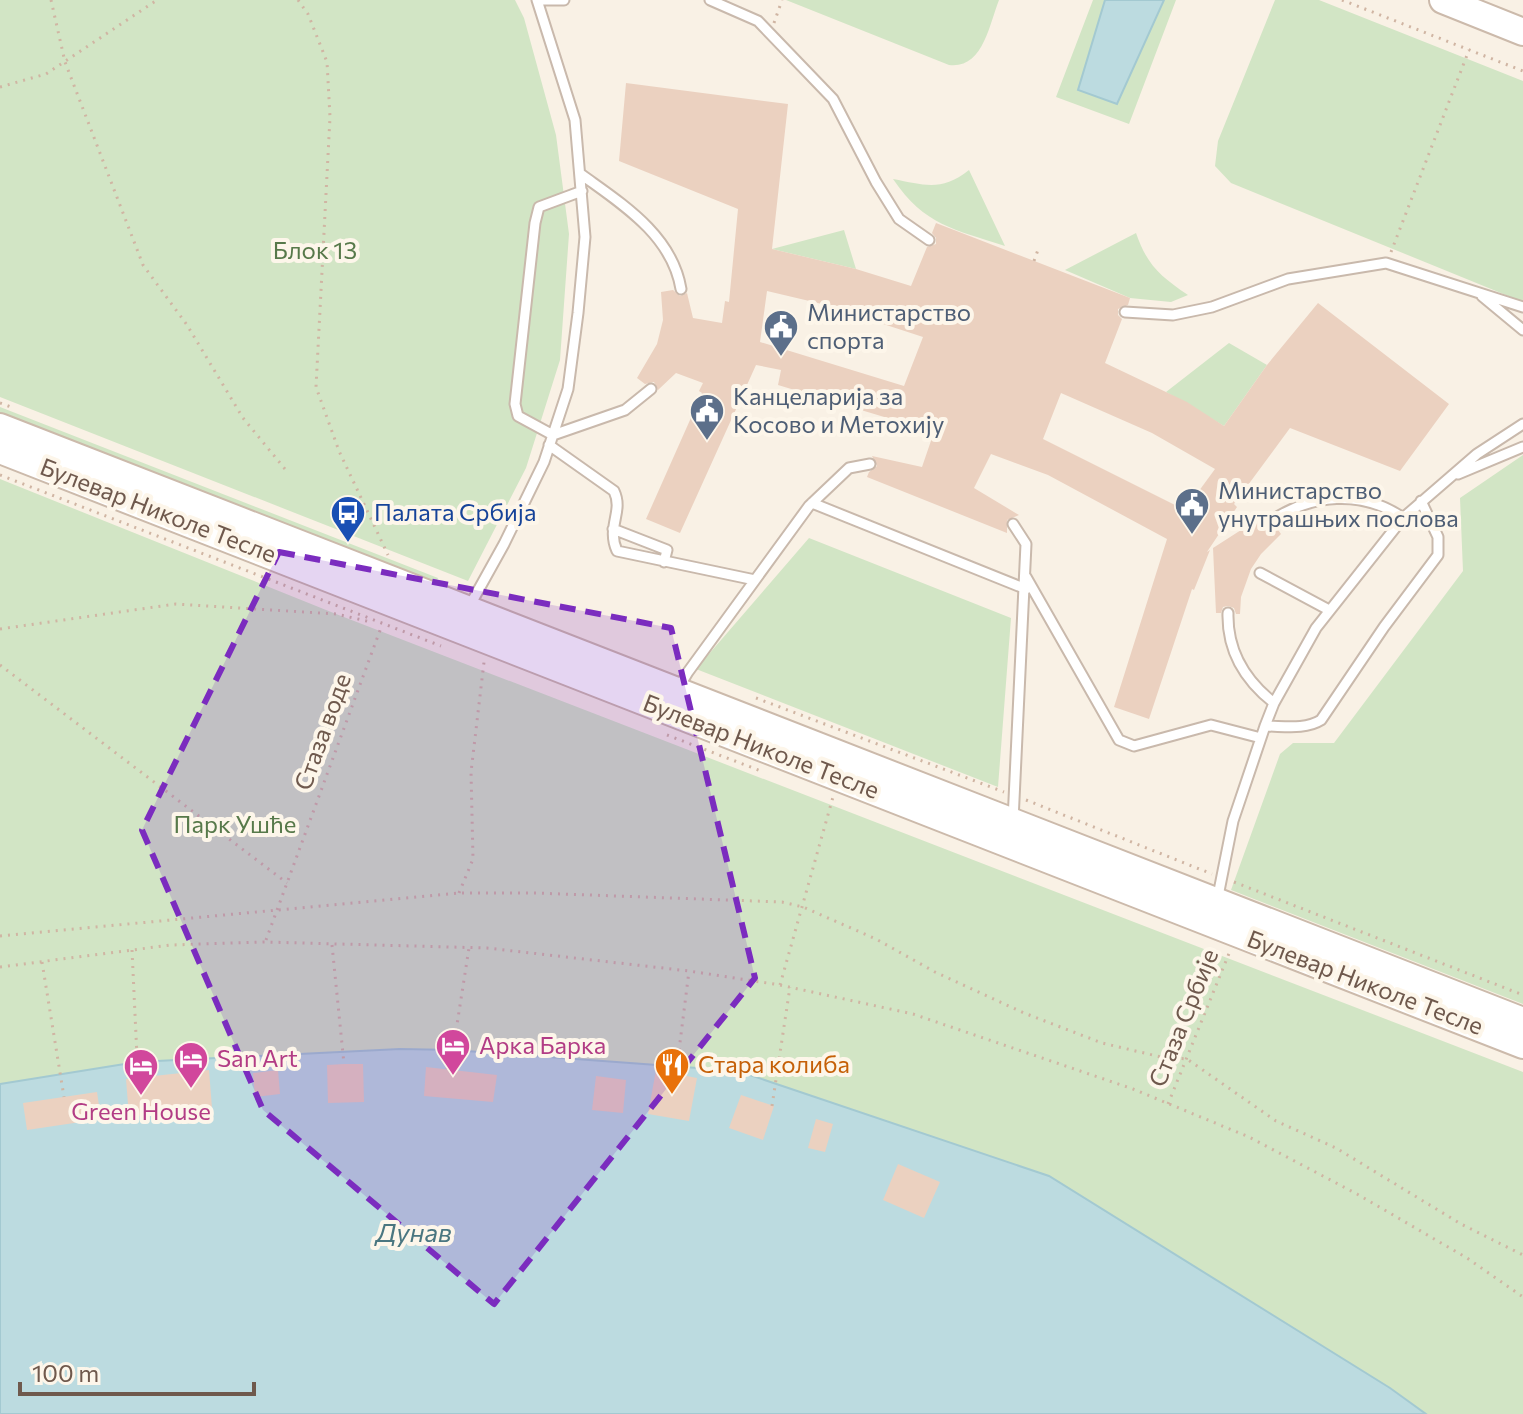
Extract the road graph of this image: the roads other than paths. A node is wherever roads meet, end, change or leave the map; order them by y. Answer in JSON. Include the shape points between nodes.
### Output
{"nodes":[{"id":1,"x":537,"y":0,"type":"edge"},
{"id":2,"x":544,"y":0,"type":"edge"},
{"id":3,"x":564,"y":0,"type":"edge"},
{"id":4,"x":710,"y":0,"type":"edge"},
{"id":5,"x":1443,"y":0,"type":"edge"},
{"id":6,"x":1523,"y":32,"type":"edge"},
{"id":7,"x":582,"y":175,"type":"junction"},
{"id":8,"x":582,"y":191,"type":"junction"},
{"id":9,"x":929,"y":240,"type":"dead end"},
{"id":10,"x":681,"y":289,"type":"dead end"},
{"id":11,"x":1479,"y":294,"type":"junction"},
{"id":12,"x":1523,"y":307,"type":"edge"},
{"id":13,"x":1125,"y":312,"type":"dead end"},
{"id":14,"x":1523,"y":330,"type":"edge"},
{"id":15,"x":651,"y":389,"type":"dead end"},
{"id":16,"x":1523,"y":424,"type":"edge"},
{"id":17,"x":0,"y":427,"type":"edge"},
{"id":18,"x":551,"y":440,"type":"junction"},
{"id":19,"x":1523,"y":447,"type":"edge"},
{"id":20,"x":0,"y":450,"type":"edge"},
{"id":21,"x":870,"y":464,"type":"dead end"},
{"id":22,"x":1451,"y":476,"type":"junction"},
{"id":23,"x":1421,"y":501,"type":"junction"},
{"id":24,"x":812,"y":503,"type":"junction"},
{"id":25,"x":1403,"y":518,"type":"junction"},
{"id":26,"x":1271,"y":521,"type":"dead end"},
{"id":27,"x":1013,"y":524,"type":"dead end"},
{"id":28,"x":613,"y":529,"type":"junction"},
{"id":29,"x":664,"y":562,"type":"junction"},
{"id":30,"x":1260,"y":573,"type":"dead end"},
{"id":31,"x":1026,"y":577,"type":"junction"},
{"id":32,"x":755,"y":580,"type":"junction"},
{"id":33,"x":1026,"y":589,"type":"junction"},
{"id":34,"x":1329,"y":610,"type":"junction"},
{"id":35,"x":1228,"y":613,"type":"dead end"},
{"id":36,"x":453,"y":625,"type":"junction"},
{"id":37,"x":672,"y":701,"type":"junction"},
{"id":38,"x":1274,"y":703,"type":"junction"},
{"id":39,"x":1265,"y":726,"type":"junction"},
{"id":40,"x":1261,"y":738,"type":"junction"},
{"id":41,"x":1009,"y":833,"type":"junction"},
{"id":42,"x":1214,"y":913,"type":"junction"},
{"id":43,"x":1466,"y":1010,"type":"junction"},
{"id":44,"x":1523,"y":1021,"type":"edge"},
{"id":45,"x":1523,"y":1045,"type":"edge"}],
"edges":[{"from":1,"to":7,"type":"lane","via":[[575,120]]},
{"from":2,"to":3,"type":"lane"},
{"from":4,"to":9,"type":"lane","via":[[758,21],[833,99],[899,219]]},
{"from":5,"to":6,"type":"main road"},
{"from":7,"to":8,"type":"lane"},
{"from":7,"to":10,"type":"lane","via":[[637,216],[667,251]]},
{"from":8,"to":18,"type":"lane","via":[[585,237],[578,313],[568,389]]},
{"from":8,"to":18,"type":"lane","via":[[539,207],[535,223],[515,404],[518,416]]},
{"from":11,"to":12,"type":"lane"},
{"from":11,"to":13,"type":"lane","via":[[1386,263],[1288,279],[1212,307],[1173,315]]},
{"from":11,"to":14,"type":"lane"},
{"from":15,"to":18,"type":"lane","via":[[625,410]]},
{"from":16,"to":22,"type":"lane"},
{"from":17,"to":36,"type":"main road","name":"Булевар Николе Тесле"},
{"from":18,"to":28,"type":"lane","via":[[614,491],[618,500]]},
{"from":18,"to":36,"type":"lane","via":[[504,544]]},
{"from":19,"to":22,"type":"lane"},
{"from":20,"to":36,"type":"main road","name":"Булевар Николе Тесле"},
{"from":21,"to":24,"type":"lane","via":[[849,468]]},
{"from":22,"to":23,"type":"lane"},
{"from":23,"to":25,"type":"lane"},
{"from":23,"to":39,"type":"lane","via":[[1438,537],[1438,555],[1321,720],[1304,727]]},
{"from":24,"to":32,"type":"lane"},
{"from":24,"to":33,"type":"lane"},
{"from":25,"to":26,"type":"lane","via":[[1381,505],[1343,498],[1309,502]]},
{"from":25,"to":34,"type":"lane"},
{"from":27,"to":31,"type":"lane","via":[[1026,544]]},
{"from":28,"to":29,"type":"lane","via":[[667,550]]},
{"from":28,"to":29,"type":"lane","via":[[617,551]]},
{"from":29,"to":32,"type":"lane"},
{"from":30,"to":34,"type":"lane"},
{"from":31,"to":33,"type":"lane"},
{"from":31,"to":40,"type":"lane","via":[[1119,740],[1134,746],[1211,725]]},
{"from":32,"to":37,"type":"lane"},
{"from":33,"to":41,"type":"lane"},
{"from":34,"to":38,"type":"lane"},
{"from":35,"to":38,"type":"lane","via":[[1241,665],[1254,687]]},
{"from":36,"to":37,"type":"main road","name":"Булевар Николе Тесле"},
{"from":37,"to":41,"type":"main road","name":"Булевар Николе Тесле"},
{"from":38,"to":39,"type":"lane"},
{"from":39,"to":40,"type":"lane"},
{"from":40,"to":42,"type":"lane","via":[[1233,821]]},
{"from":41,"to":42,"type":"main road","name":"Булевар Николе Тесле"},
{"from":42,"to":43,"type":"main road","name":"Булевар Николе Тесле"},
{"from":43,"to":44,"type":"main road","name":"Булевар Николе Тесле"},
{"from":43,"to":45,"type":"main road","name":"Булевар Николе Тесле"}]}
